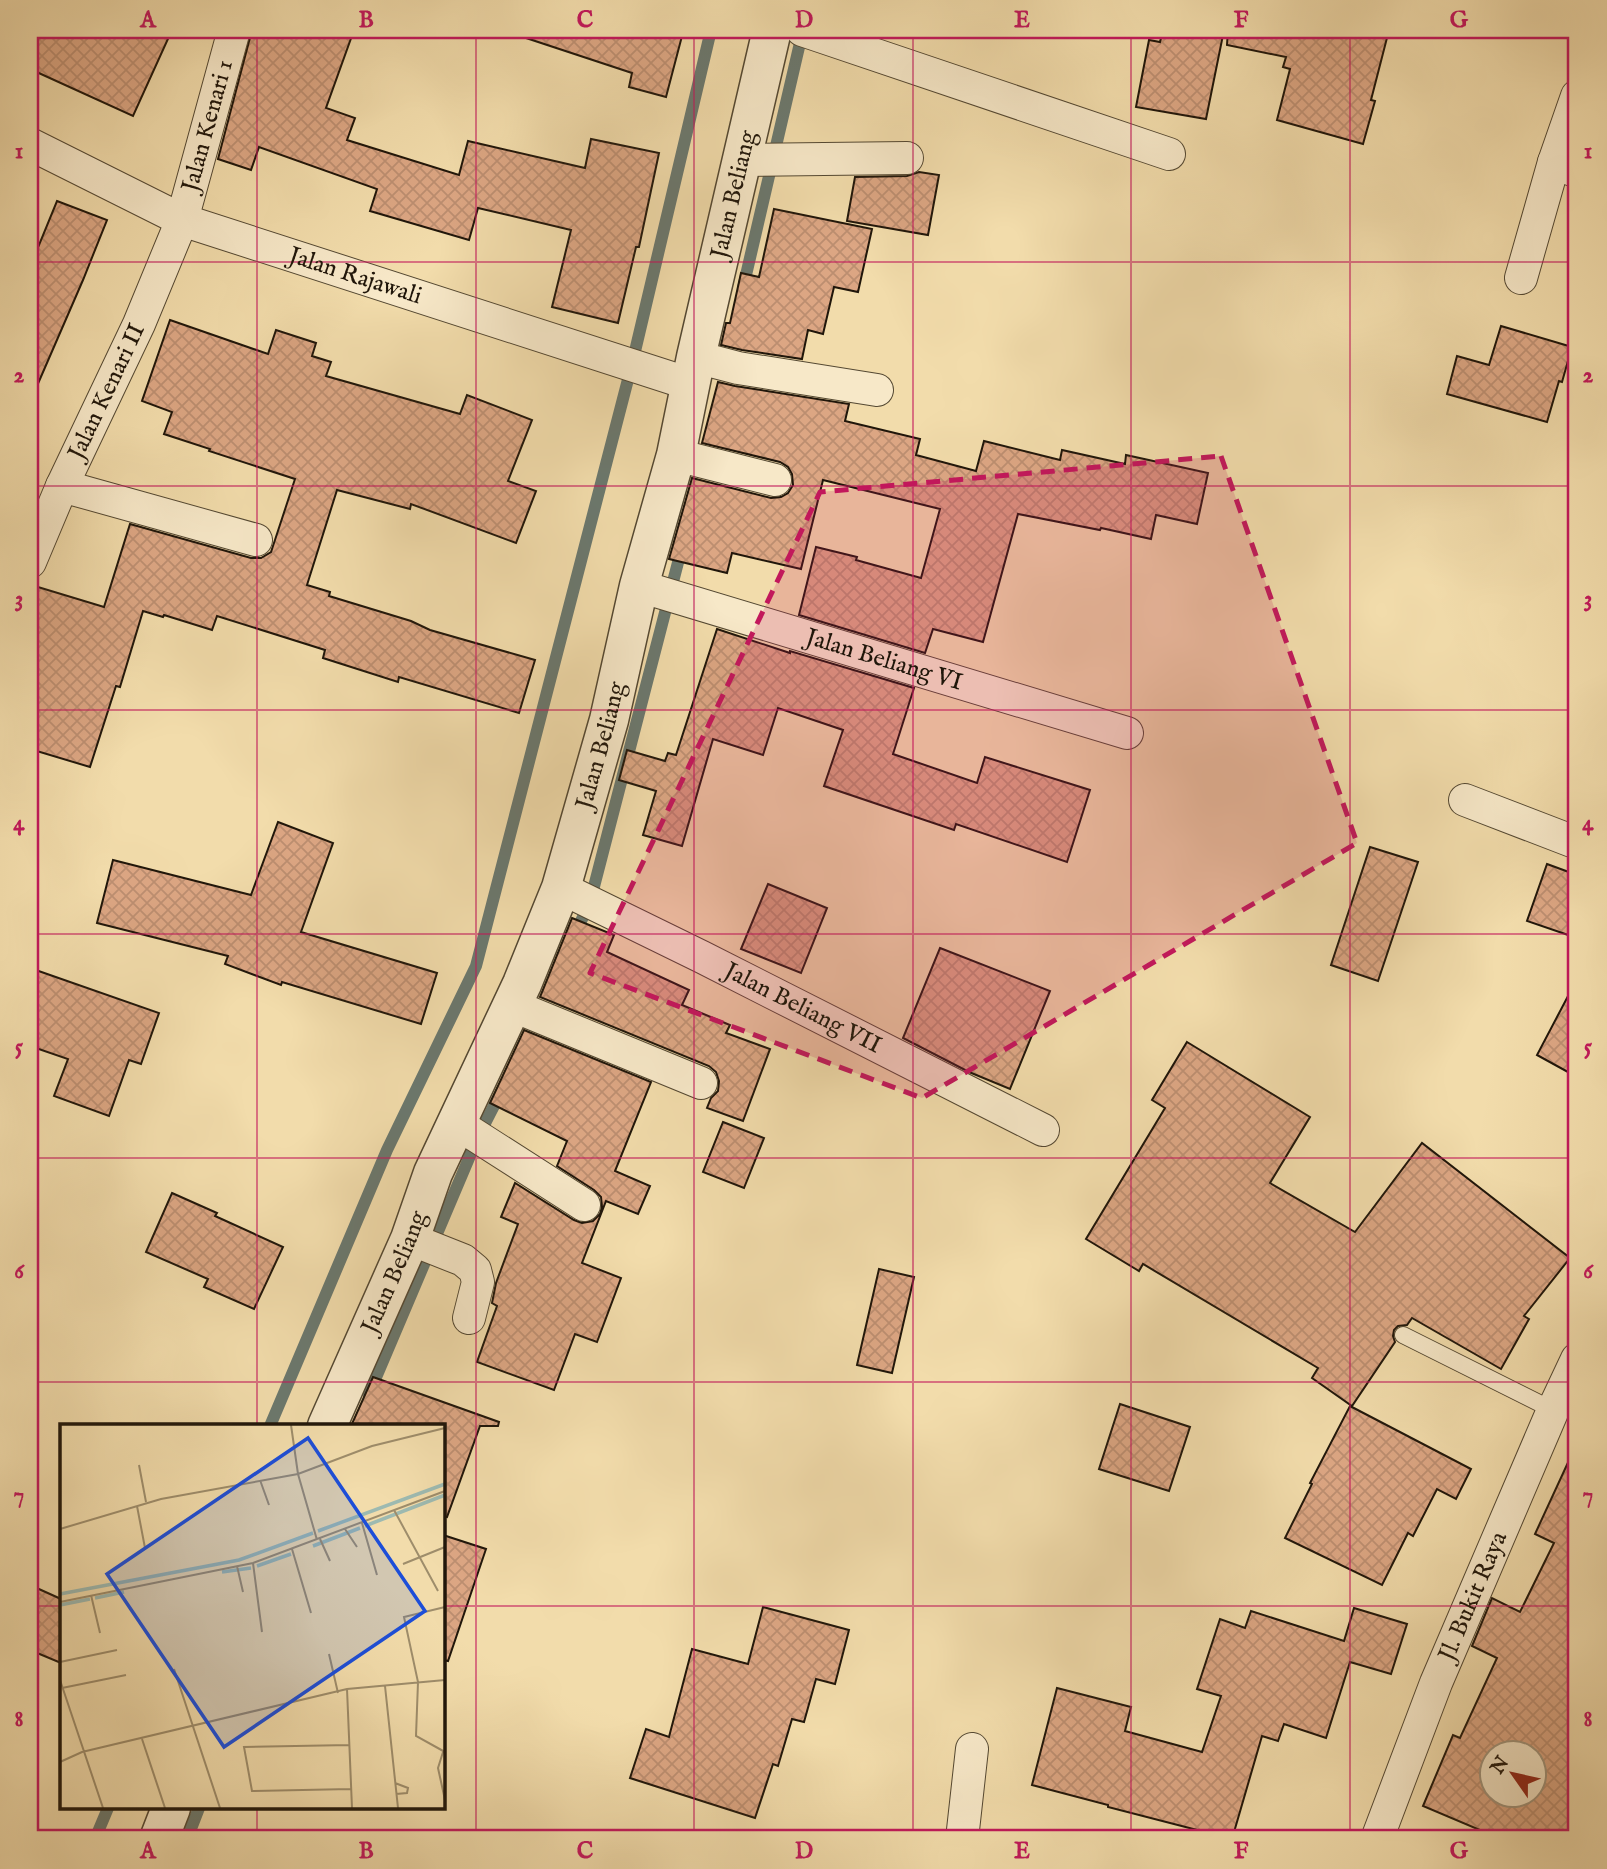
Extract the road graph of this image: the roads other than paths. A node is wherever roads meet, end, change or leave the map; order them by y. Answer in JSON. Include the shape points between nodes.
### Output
{"nodes":[{"id":1,"x":234,"y":30,"type":"edge"},
{"id":2,"x":772,"y":30,"type":"edge"},
{"id":3,"x":802,"y":30,"type":"edge"},
{"id":4,"x":1577,"y":96,"type":"edge"},
{"id":5,"x":30,"y":145,"type":"edge"},
{"id":6,"x":1170,"y":153,"type":"dead end"},
{"id":7,"x":907,"y":159,"type":"dead end"},
{"id":8,"x":741,"y":160,"type":"junction"},
{"id":9,"x":1565,"y":167,"type":"edge"},
{"id":10,"x":182,"y":220,"type":"junction"},
{"id":11,"x":1521,"y":278,"type":"dead end"},
{"id":12,"x":693,"y":370,"type":"junction"},
{"id":13,"x":877,"y":390,"type":"dead end"},
{"id":14,"x":676,"y":455,"type":"junction"},
{"id":15,"x":775,"y":480,"type":"dead end"},
{"id":16,"x":62,"y":486,"type":"junction"},
{"id":17,"x":256,"y":540,"type":"dead end"},
{"id":18,"x":30,"y":562,"type":"edge"},
{"id":19,"x":639,"y":586,"type":"junction"},
{"id":20,"x":1127,"y":733,"type":"dead end"},
{"id":21,"x":1465,"y":800,"type":"dead end"},
{"id":22,"x":1577,"y":843,"type":"edge"},
{"id":23,"x":561,"y":888,"type":"junction"},
{"id":24,"x":511,"y":1005,"type":"junction"},
{"id":25,"x":701,"y":1083,"type":"dead end"},
{"id":26,"x":456,"y":1123,"type":"junction"},
{"id":27,"x":1043,"y":1129,"type":"dead end"},
{"id":28,"x":584,"y":1205,"type":"dead end"},
{"id":29,"x":410,"y":1239,"type":"junction"},
{"id":30,"x":469,"y":1318,"type":"dead end"},
{"id":31,"x":1403,"y":1335,"type":"dead end"},
{"id":32,"x":1577,"y":1359,"type":"edge"},
{"id":33,"x":1553,"y":1410,"type":"junction"},
{"id":34,"x":328,"y":1424,"type":"edge"},
{"id":35,"x":972,"y":1749,"type":"dead end"},
{"id":36,"x":171,"y":1810,"type":"edge"},
{"id":37,"x":159,"y":1839,"type":"edge"},
{"id":38,"x":962,"y":1839,"type":"edge"},
{"id":39,"x":1377,"y":1839,"type":"edge"}],
"edges":[{"from":1,"to":10,"type":"street","name":"Jalan Kenari 1"},
{"from":2,"to":8,"type":"street","name":"Jalan Beliang"},
{"from":3,"to":6,"type":"street"},
{"from":4,"to":9,"type":"street"},
{"from":5,"to":10,"type":"street","name":"Jalan Rajawali"},
{"from":7,"to":8,"type":"street"},
{"from":8,"to":12,"type":"street","name":"Jalan Beliang"},
{"from":9,"to":11,"type":"street"},
{"from":10,"to":12,"type":"street","name":"Jalan Rajawali"},
{"from":10,"to":16,"type":"street","name":"Jalan Kenari II","via":[[139,324]]},
{"from":12,"to":13,"type":"street","name":"Jalan Rajawali","via":[[738,368]]},
{"from":12,"to":14,"type":"street","name":"Jalan Beliang"},
{"from":14,"to":15,"type":"street"},
{"from":14,"to":19,"type":"street","name":"Jalan Beliang"},
{"from":16,"to":17,"type":"street"},
{"from":16,"to":18,"type":"street","name":"Jalan Kenari II"},
{"from":19,"to":20,"type":"street","name":"Jalan Beliang VI"},
{"from":19,"to":23,"type":"street","name":"Jalan Beliang","via":[[609,720]]},
{"from":21,"to":22,"type":"street"},
{"from":23,"to":24,"type":"street","name":"Jalan Beliang"},
{"from":23,"to":27,"type":"street","name":"Jalan Beliang VII"},
{"from":24,"to":25,"type":"street"},
{"from":24,"to":26,"type":"street","name":"Jalan Beliang"},
{"from":26,"to":28,"type":"street"},
{"from":26,"to":29,"type":"street","name":"Jalan Beliang"},
{"from":29,"to":30,"type":"street","via":[[475,1269],[478,1282]]},
{"from":29,"to":34,"type":"street","name":"Jalan Beliang"},
{"from":31,"to":33,"type":"lane"},
{"from":32,"to":33,"type":"street","name":"Jl. Bukit Raya"},
{"from":33,"to":39,"type":"street","name":"Jl. Bukit Raya","via":[[1436,1683]]},
{"from":35,"to":38,"type":"street"},
{"from":36,"to":37,"type":"street"}]}
